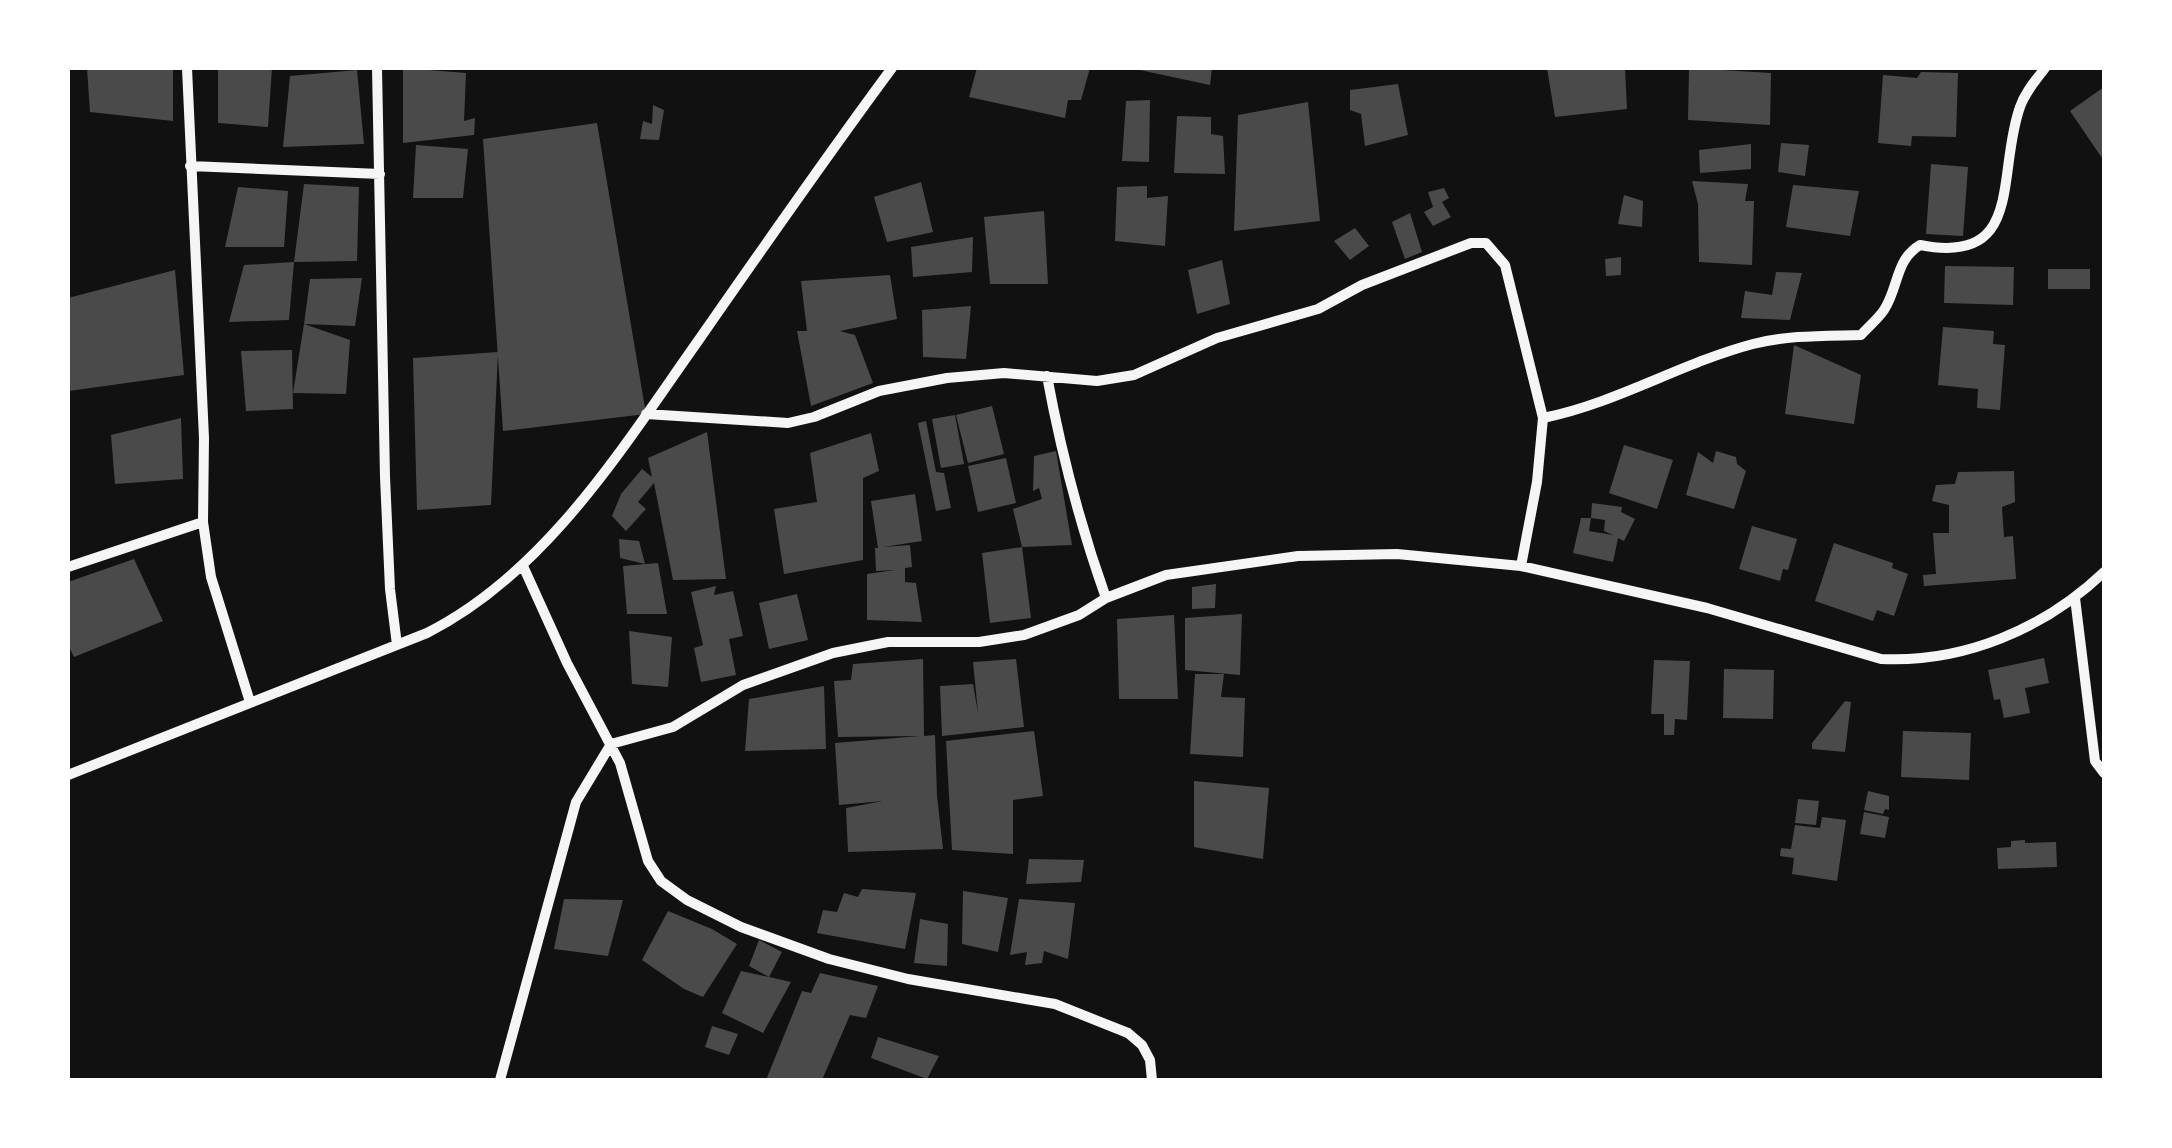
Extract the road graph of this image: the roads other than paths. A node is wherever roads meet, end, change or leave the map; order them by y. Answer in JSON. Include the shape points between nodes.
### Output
{"nodes":[{"id":1,"x":187,"y":68,"type":"edge"},
{"id":2,"x":377,"y":68,"type":"edge"},
{"id":3,"x":892,"y":68,"type":"edge"},
{"id":4,"x":2045,"y":68,"type":"edge"},
{"id":5,"x":190,"y":166,"type":"junction"},
{"id":6,"x":380,"y":174,"type":"junction"},
{"id":7,"x":1047,"y":376,"type":"junction"},
{"id":8,"x":646,"y":414,"type":"junction"},
{"id":9,"x":1543,"y":418,"type":"junction"},
{"id":10,"x":204,"y":522,"type":"junction"},
{"id":11,"x":523,"y":566,"type":"junction"},
{"id":12,"x":1521,"y":566,"type":"junction"},
{"id":13,"x":68,"y":567,"type":"edge"},
{"id":14,"x":2104,"y":572,"type":"edge"},
{"id":15,"x":1106,"y":598,"type":"junction"},
{"id":16,"x":2076,"y":598,"type":"junction"},
{"id":17,"x":397,"y":645,"type":"junction"},
{"id":18,"x":250,"y":702,"type":"junction"},
{"id":19,"x":612,"y":744,"type":"junction"},
{"id":20,"x":2104,"y":773,"type":"edge"},
{"id":21,"x":68,"y":775,"type":"edge"},
{"id":22,"x":500,"y":1080,"type":"edge"},
{"id":23,"x":1152,"y":1080,"type":"edge"}],
"edges":[{"from":1,"to":5,"type":"street"},
{"from":2,"to":6,"type":"street"},
{"from":3,"to":8,"type":"street"},
{"from":4,"to":9,"type":"street","via":[[2020,106],[2002,204],[1987,236],[1969,248],[1920,245],[1909,252],[1884,310],[1861,335],[1755,343]]},
{"from":5,"to":6,"type":"street"},
{"from":5,"to":10,"type":"street"},
{"from":6,"to":17,"type":"street","via":[[384,476]]},
{"from":7,"to":8,"type":"street","via":[[947,378],[879,391],[788,423]]},
{"from":7,"to":9,"type":"street","via":[[1134,376],[1218,338],[1318,309],[1471,242],[1486,243],[1504,266]]},
{"from":7,"to":15,"type":"street","via":[[1072,495]]},
{"from":8,"to":11,"type":"street"},
{"from":9,"to":12,"type":"street"},
{"from":10,"to":13,"type":"street"},
{"from":10,"to":18,"type":"street","via":[[211,577]]},
{"from":11,"to":17,"type":"street","via":[[462,615]]},
{"from":11,"to":19,"type":"street"},
{"from":12,"to":15,"type":"street","via":[[1397,554],[1298,556],[1166,574]]},
{"from":12,"to":16,"type":"street","via":[[1707,608],[1880,659],[1950,655],[1980,646]]},
{"from":14,"to":16,"type":"street"},
{"from":15,"to":19,"type":"street","via":[[1079,616],[1024,635],[888,642],[833,652],[743,685],[673,726]]},
{"from":16,"to":20,"type":"street","via":[[2095,761]]},
{"from":17,"to":18,"type":"street"},
{"from":18,"to":21,"type":"street"},
{"from":19,"to":22,"type":"street","via":[[576,802]]},
{"from":19,"to":23,"type":"street","via":[[648,861],[686,900],[829,959],[1055,1004],[1134,1036],[1150,1060]]}]}
